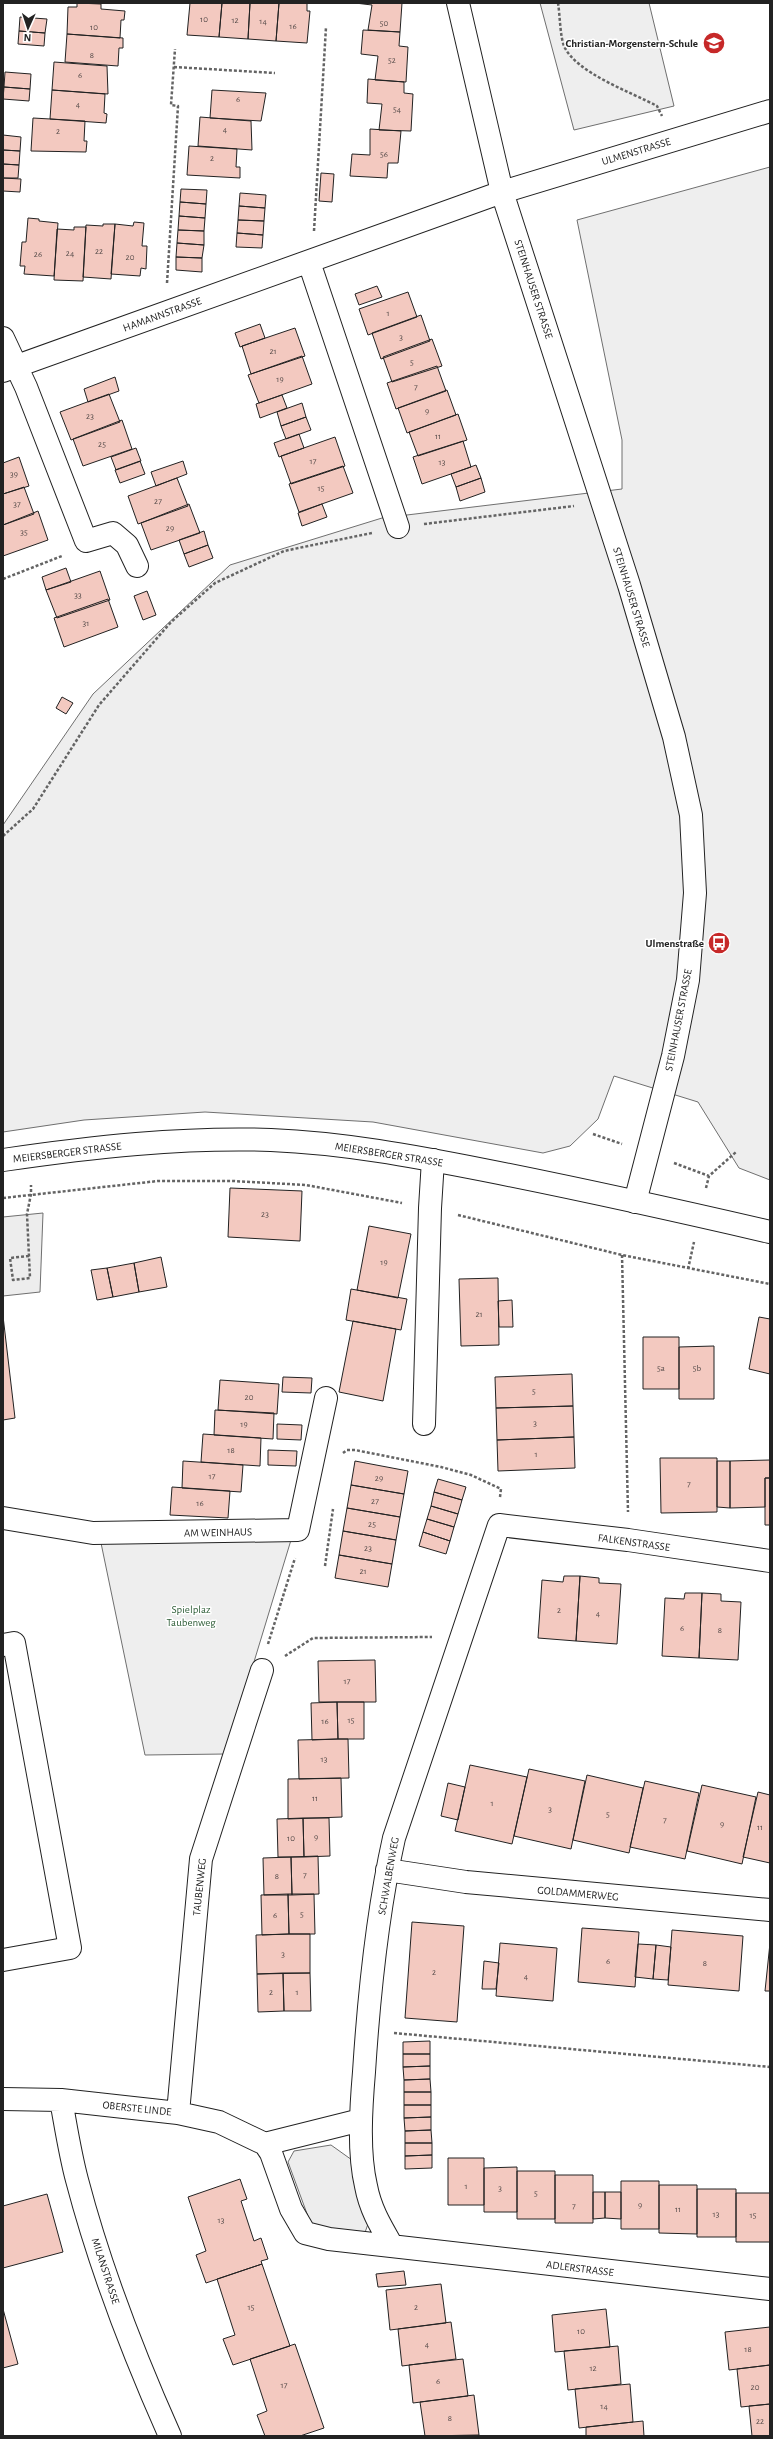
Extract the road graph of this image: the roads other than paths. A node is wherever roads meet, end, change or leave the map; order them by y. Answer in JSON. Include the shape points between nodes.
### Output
{"nodes":[{"id":1,"x":458,"y":3,"type":"edge"},
{"id":2,"x":770,"y":111,"type":"edge"},
{"id":3,"x":502,"y":192,"type":"junction"},
{"id":4,"x":311,"y":261,"type":"junction"},
{"id":5,"x":3,"y":338,"type":"edge"},
{"id":6,"x":9,"y":369,"type":"edge"},
{"id":7,"x":398,"y":527,"type":"road end"},
{"id":8,"x":137,"y":566,"type":"dead end"},
{"id":9,"x":3,"y":1160,"type":"edge"},
{"id":10,"x":434,"y":1160,"type":"junction"},
{"id":11,"x":635,"y":1202,"type":"junction"},
{"id":12,"x":770,"y":1232,"type":"edge"},
{"id":13,"x":326,"y":1398,"type":"dead end"},
{"id":14,"x":424,"y":1424,"type":"dead end"},
{"id":15,"x":3,"y":1518,"type":"edge"},
{"id":16,"x":499,"y":1525,"type":"joint"},
{"id":17,"x":770,"y":1561,"type":"edge"},
{"id":18,"x":3,"y":1645,"type":"edge"},
{"id":19,"x":262,"y":1670,"type":"road end"},
{"id":20,"x":387,"y":1870,"type":"junction"},
{"id":21,"x":770,"y":1910,"type":"edge"},
{"id":22,"x":3,"y":1960,"type":"edge"},
{"id":23,"x":3,"y":2099,"type":"edge"},
{"id":24,"x":61,"y":2100,"type":"junction"},
{"id":25,"x":178,"y":2113,"type":"junction"},
{"id":26,"x":361,"y":2120,"type":"junction"},
{"id":27,"x":265,"y":2144,"type":"junction"},
{"id":28,"x":391,"y":2244,"type":"junction"},
{"id":29,"x":770,"y":2289,"type":"edge"},
{"id":30,"x":170,"y":2436,"type":"edge"}],
"edges":[{"from":1,"to":3,"type":"street","name":"STEINHAUSER STRASSE"},
{"from":2,"to":3,"type":"street","name":"ULMENSTRASSE"},
{"from":3,"to":4,"type":"street","name":"HAMANNSTRASSE"},
{"from":3,"to":11,"type":"street","name":"STEINHAUSER STRASSE","via":[[630,585],[674,737],[691,815],[695,893],[688,980],[673,1056]]},
{"from":4,"to":6,"type":"street","name":"HAMANNSTRASSE"},
{"from":4,"to":7,"type":"street"},
{"from":5,"to":6,"type":"street"},
{"from":6,"to":8,"type":"street","via":[[86,541],[113,533],[127,545]]},
{"from":9,"to":10,"type":"street","name":"MEIERSBERGER STRASSE","via":[[104,1146],[211,1140],[333,1144]]},
{"from":10,"to":11,"type":"street","name":"MEIERSBERGER STRASSE"},
{"from":10,"to":14,"type":"street","via":[[430,1208]]},
{"from":11,"to":12,"type":"street","name":"MEIERSBERGER STRASSE"},
{"from":13,"to":15,"type":"street","name":"AM WEINHAUS","via":[[298,1530],[92,1533]]},
{"from":16,"to":17,"type":"street","name":"FALKENSTRASSE","via":[[628,1540]]},
{"from":16,"to":20,"type":"street","name":"SCHWALBENWEG","via":[[394,1838]]},
{"from":18,"to":22,"type":"street","via":[[14,1642],[70,1948]]},
{"from":19,"to":25,"type":"street","name":"TAUBENWEG","via":[[201,1859]]},
{"from":20,"to":21,"type":"street","name":"GOLDAMMERWEG","via":[[466,1882]]},
{"from":20,"to":26,"type":"street","name":"SCHWALBENWEG","via":[[366,2030]]},
{"from":23,"to":24,"type":"street","name":"OBERSTE LINDE"},
{"from":24,"to":25,"type":"street","name":"OBERSTE LINDE"},
{"from":24,"to":30,"type":"street","name":"MILANSTRASSE","via":[[77,2180],[108,2280],[141,2370]]},
{"from":25,"to":27,"type":"street","name":"OBERSTE LINDE","via":[[219,2122]]},
{"from":26,"to":27,"type":"street"},
{"from":26,"to":28,"type":"street","via":[[365,2185],[373,2214]]},
{"from":27,"to":28,"type":"street","name":"ADLERSTRASSE","via":[[271,2153],[291,2209],[305,2233],[328,2239]]},
{"from":28,"to":29,"type":"street","name":"ADLERSTRASSE"}]}
